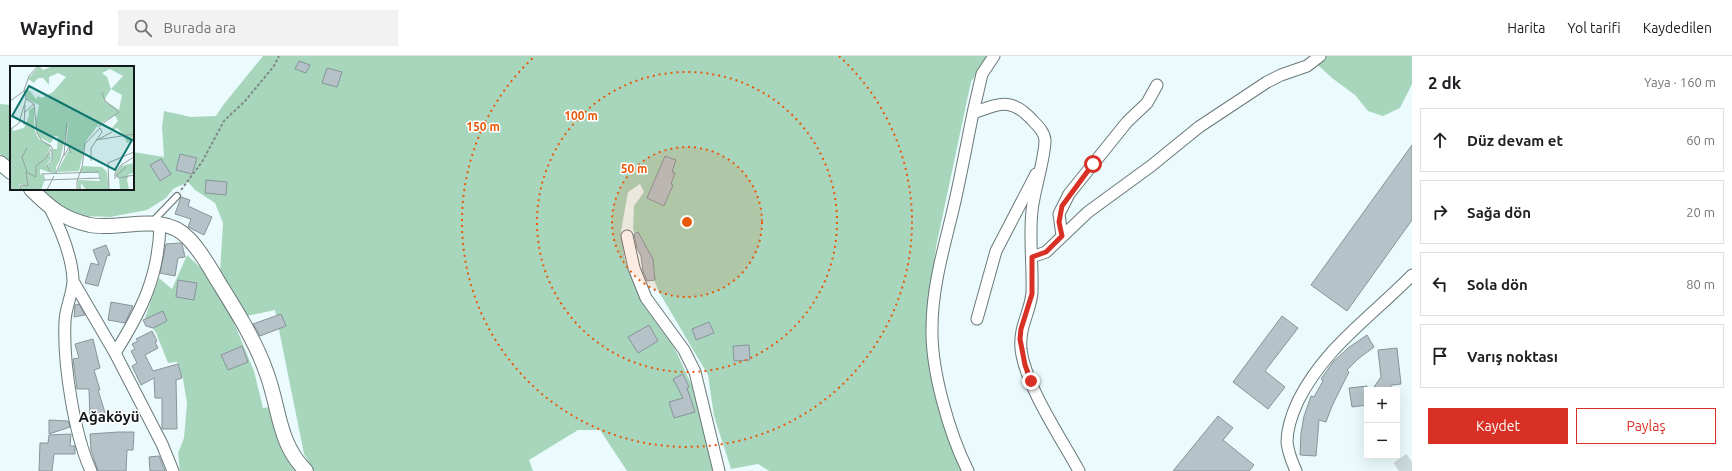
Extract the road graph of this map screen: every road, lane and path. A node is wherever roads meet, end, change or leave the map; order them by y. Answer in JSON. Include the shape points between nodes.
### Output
{"nodes":[{"id":1,"x":279,"y":56,"type":"edge"},
{"id":2,"x":994,"y":56,"type":"edge"},
{"id":3,"x":1320,"y":56,"type":"edge"},
{"id":4,"x":1157,"y":85,"type":"dead end"},
{"id":5,"x":973,"y":113,"type":"junction"},
{"id":6,"x":0,"y":163,"type":"edge"},
{"id":7,"x":1040,"y":167,"type":"junction"},
{"id":8,"x":10,"y":171,"type":"edge"},
{"id":9,"x":32,"y":190,"type":"edge"},
{"id":10,"x":177,"y":196,"type":"joint"},
{"id":11,"x":50,"y":208,"type":"junction"},
{"id":12,"x":155,"y":224,"type":"junction"},
{"id":13,"x":626,"y":236,"type":"dead end"},
{"id":14,"x":1062,"y":236,"type":"junction"},
{"id":15,"x":1032,"y":257,"type":"junction"},
{"id":16,"x":1412,"y":275,"type":"edge"},
{"id":17,"x":73,"y":281,"type":"junction"},
{"id":18,"x":976,"y":319,"type":"dead end"},
{"id":19,"x":115,"y":353,"type":"junction"},
{"id":20,"x":91,"y":471,"type":"edge"},
{"id":21,"x":173,"y":471,"type":"edge"},
{"id":22,"x":306,"y":471,"type":"edge"},
{"id":23,"x":719,"y":471,"type":"edge"},
{"id":24,"x":968,"y":471,"type":"edge"},
{"id":25,"x":1079,"y":471,"type":"edge"},
{"id":26,"x":1296,"y":471,"type":"edge"}],
"edges":[{"from":1,"to":10,"type":"path","via":[[274,66],[245,101],[224,121],[202,162]]},
{"from":2,"to":5,"type":"street","via":[[982,74]]},
{"from":3,"to":14,"type":"street","via":[[1307,66],[1267,82],[1200,127],[1088,212]]},
{"from":4,"to":14,"type":"street","via":[[1147,103],[1127,122],[1069,194],[1059,214]]},
{"from":5,"to":7,"type":"street","via":[[999,104],[1013,105],[1025,111],[1045,137]]},
{"from":5,"to":24,"type":"street","via":[[953,213],[939,266],[932,327],[934,360],[947,416]]},
{"from":6,"to":8,"type":"street"},
{"from":7,"to":15,"type":"street","via":[[1032,210]]},
{"from":7,"to":18,"type":"street","via":[[996,251]]},
{"from":9,"to":11,"type":"street"},
{"from":10,"to":12,"type":"lane"},
{"from":11,"to":12,"type":"street","via":[[90,225]]},
{"from":11,"to":17,"type":"street","via":[[63,238]]},
{"from":12,"to":19,"type":"street","via":[[158,256],[151,284],[143,305]]},
{"from":12,"to":22,"type":"street","via":[[176,228],[190,239],[206,262],[245,326],[271,384],[284,438],[290,452]]},
{"from":13,"to":23,"type":"street","via":[[634,268],[646,298],[684,350],[695,372]]},
{"from":14,"to":15,"type":"street","via":[[1046,252]]},
{"from":15,"to":25,"type":"street","via":[[1032,294],[1021,329],[1022,351],[1031,381]]},
{"from":16,"to":26,"type":"street","via":[[1330,352],[1311,377],[1288,428],[1287,443]]},
{"from":17,"to":19,"type":"street"},
{"from":17,"to":20,"type":"street","via":[[65,321],[67,372],[80,436]]},
{"from":19,"to":21,"type":"street","via":[[162,444]]}]}
